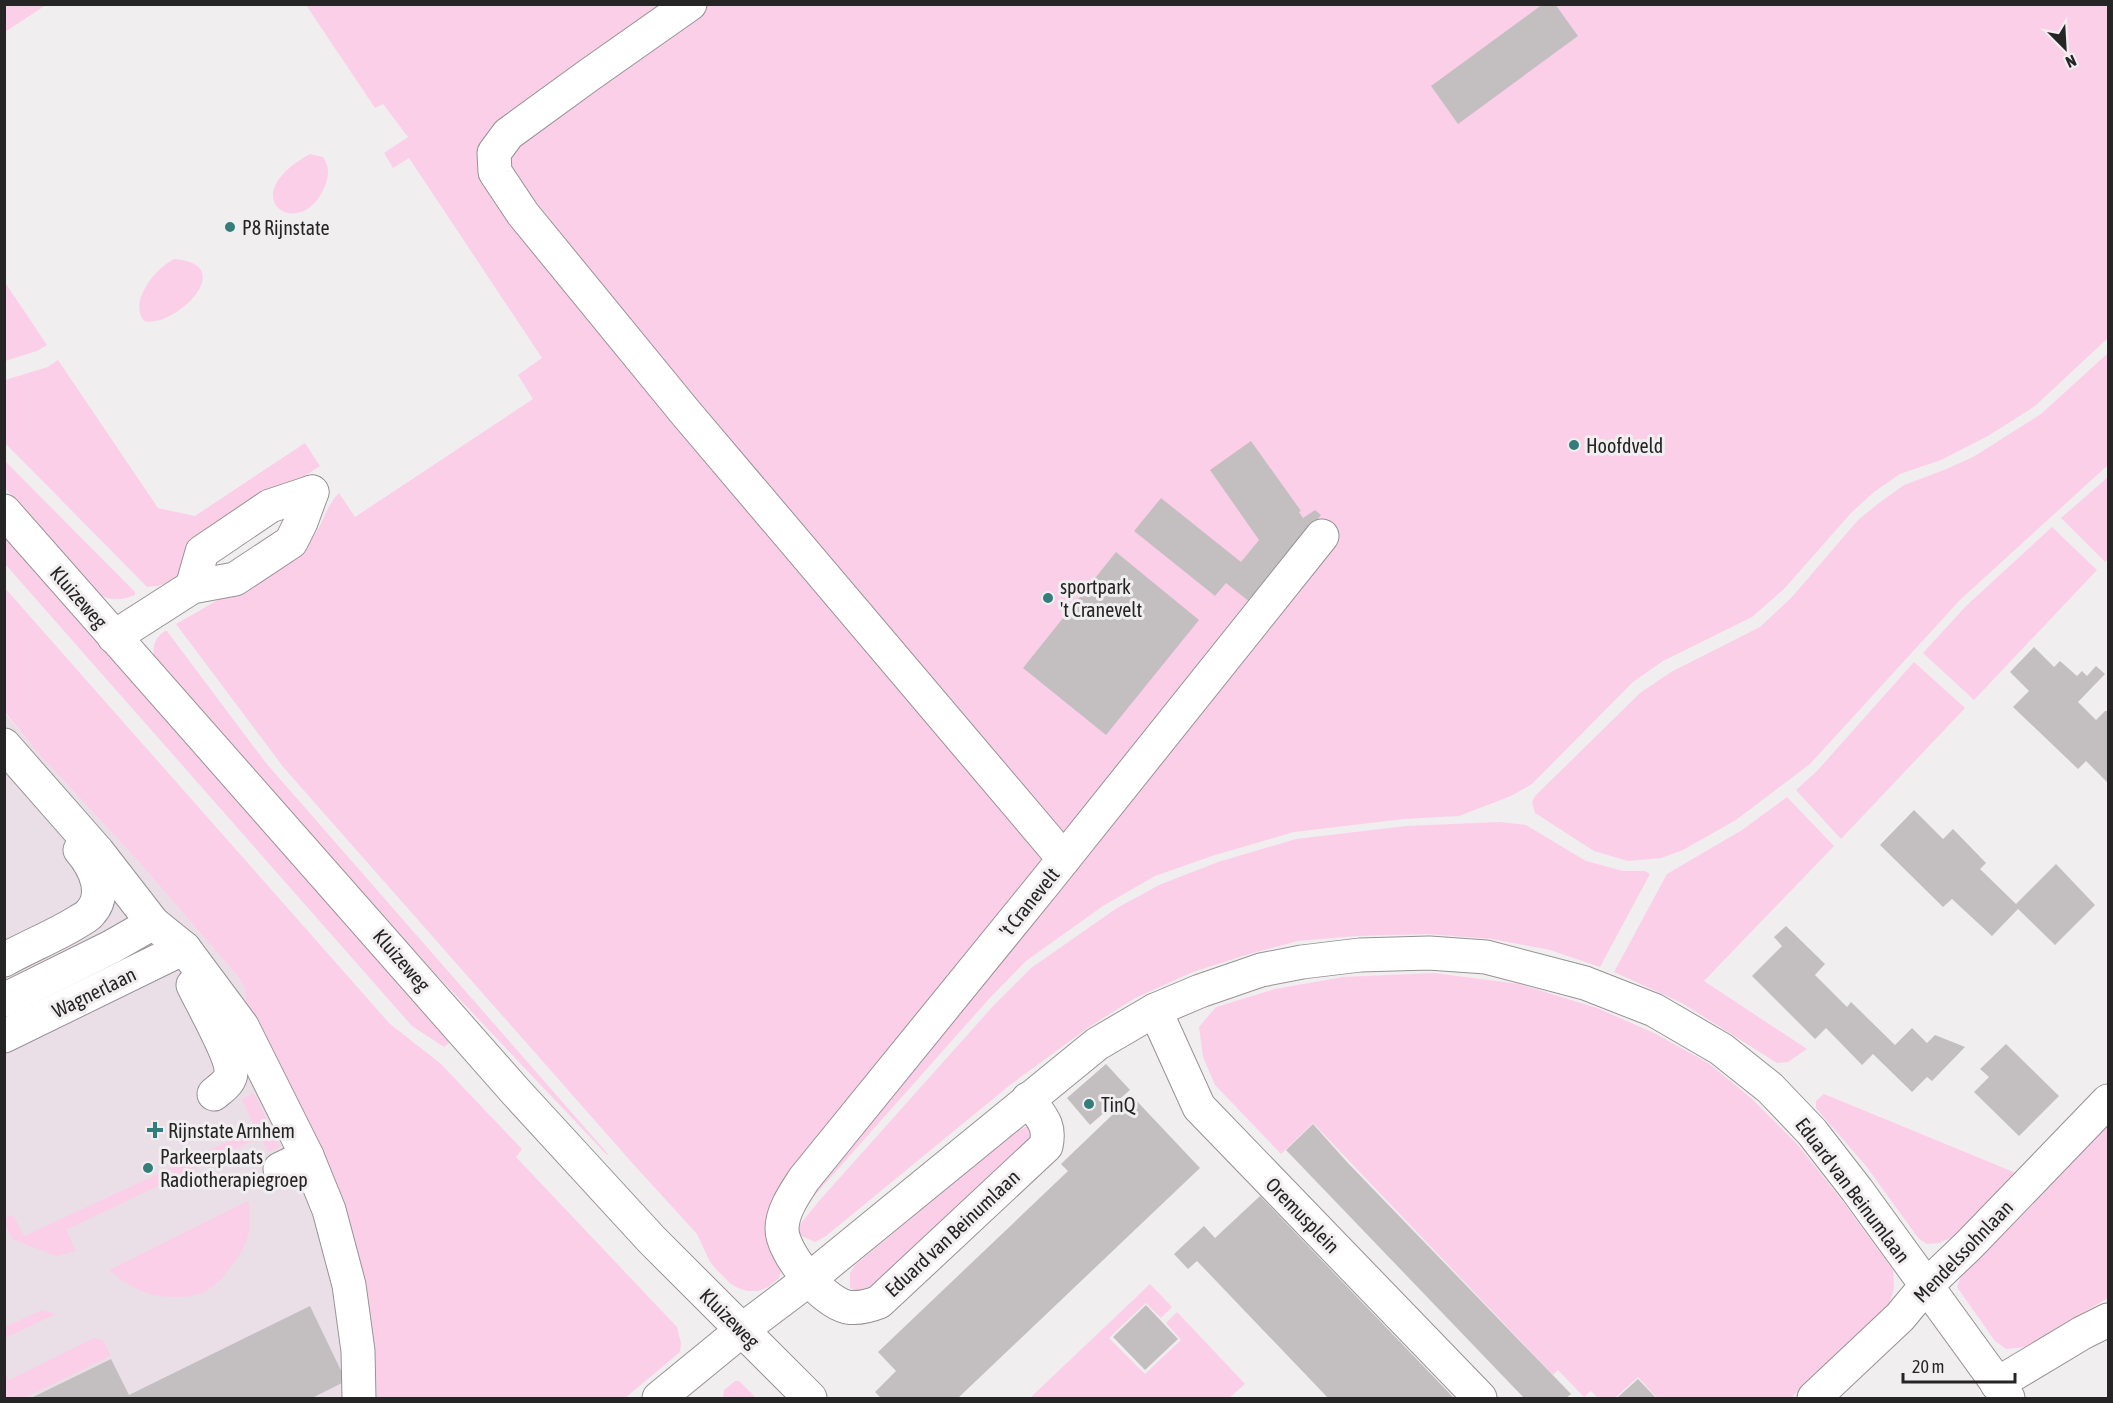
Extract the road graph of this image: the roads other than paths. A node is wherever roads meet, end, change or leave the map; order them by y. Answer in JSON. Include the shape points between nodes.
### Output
{"nodes":[{"id":1,"x":690,"y":4,"type":"edge"},
{"id":2,"x":4,"y":511,"type":"edge"},
{"id":3,"x":1322,"y":536,"type":"dead end"},
{"id":4,"x":192,"y":587,"type":"dead end"},
{"id":5,"x":114,"y":637,"type":"junction"},
{"id":6,"x":4,"y":745,"type":"edge"},
{"id":7,"x":4,"y":763,"type":"edge"},
{"id":8,"x":1064,"y":859,"type":"junction"},
{"id":9,"x":146,"y":913,"type":"junction"},
{"id":10,"x":184,"y":948,"type":"junction"},
{"id":11,"x":4,"y":960,"type":"edge"},
{"id":12,"x":4,"y":980,"type":"edge"},
{"id":13,"x":4,"y":1000,"type":"edge"},
{"id":14,"x":1155,"y":1010,"type":"junction"},
{"id":15,"x":4,"y":1036,"type":"edge"},
{"id":16,"x":214,"y":1094,"type":"dead end"},
{"id":17,"x":1028,"y":1099,"type":"junction"},
{"id":18,"x":2109,"y":1101,"type":"edge"},
{"id":19,"x":808,"y":1280,"type":"junction"},
{"id":20,"x":1925,"y":1287,"type":"junction"},
{"id":21,"x":2109,"y":1320,"type":"edge"},
{"id":22,"x":742,"y":1330,"type":"junction"},
{"id":23,"x":2003,"y":1391,"type":"edge"},
{"id":24,"x":666,"y":1396,"type":"edge"},
{"id":25,"x":359,"y":1398,"type":"edge"},
{"id":26,"x":810,"y":1398,"type":"edge"},
{"id":27,"x":1480,"y":1398,"type":"edge"},
{"id":28,"x":1814,"y":1398,"type":"edge"}],
"edges":[{"from":1,"to":8,"type":"street","via":[[508,135],[494,153],[495,172],[523,214],[685,412]]},
{"from":2,"to":5,"type":"street","name":"Kluizeweg"},
{"from":3,"to":8,"type":"street","name":"'t Cranevelt"},
{"from":4,"to":5,"type":"street"},
{"from":5,"to":22,"type":"street","name":"Kluizeweg","via":[[516,1092],[652,1240]]},
{"from":6,"to":9,"type":"street"},
{"from":7,"to":11,"type":"street","via":[[90,861],[98,882],[91,913]]},
{"from":8,"to":19,"type":"street","name":"'t Cranevelt","via":[[793,1196],[782,1228],[784,1242]]},
{"from":9,"to":10,"type":"street"},
{"from":9,"to":12,"type":"street"},
{"from":9,"to":13,"type":"street","via":[[111,948]]},
{"from":10,"to":15,"type":"street","name":"Wagnerlaan"},
{"from":10,"to":16,"type":"street","via":[[192,982],[230,1065],[227,1083]]},
{"from":10,"to":25,"type":"street","via":[[242,1026],[293,1162],[329,1210],[349,1285],[358,1351]]},
{"from":14,"to":17,"type":"street","name":"Eduard van Beinumlaan","via":[[1097,1044]]},
{"from":14,"to":20,"type":"street","name":"Eduard van Beinumlaan","via":[[1262,970],[1360,955],[1429,953],[1486,957],[1585,982],[1654,1010],[1721,1049],[1770,1088],[1857,1190]]},
{"from":14,"to":27,"type":"street","name":"Oremusplein","via":[[1199,1107]]},
{"from":17,"to":19,"type":"street","name":"Eduard van Beinumlaan"},
{"from":17,"to":19,"type":"street","name":"Eduard van Beinumlaan","via":[[1046,1124],[1046,1146],[879,1302],[867,1307],[846,1307]]},
{"from":18,"to":20,"type":"street","name":"Mendelssohnlaan"},
{"from":19,"to":22,"type":"street","name":"Eduard van Beinumlaan"},
{"from":20,"to":23,"type":"street","name":"Eduard van Beinumlaan"},
{"from":20,"to":28,"type":"street","name":"Mendelssohnlaan","via":[[1900,1317]]},
{"from":21,"to":23,"type":"street","via":[[2082,1333]]},
{"from":22,"to":24,"type":"street","name":"Eduard van Beinumlaan"},
{"from":22,"to":26,"type":"street","name":"Kluizeweg"}]}
